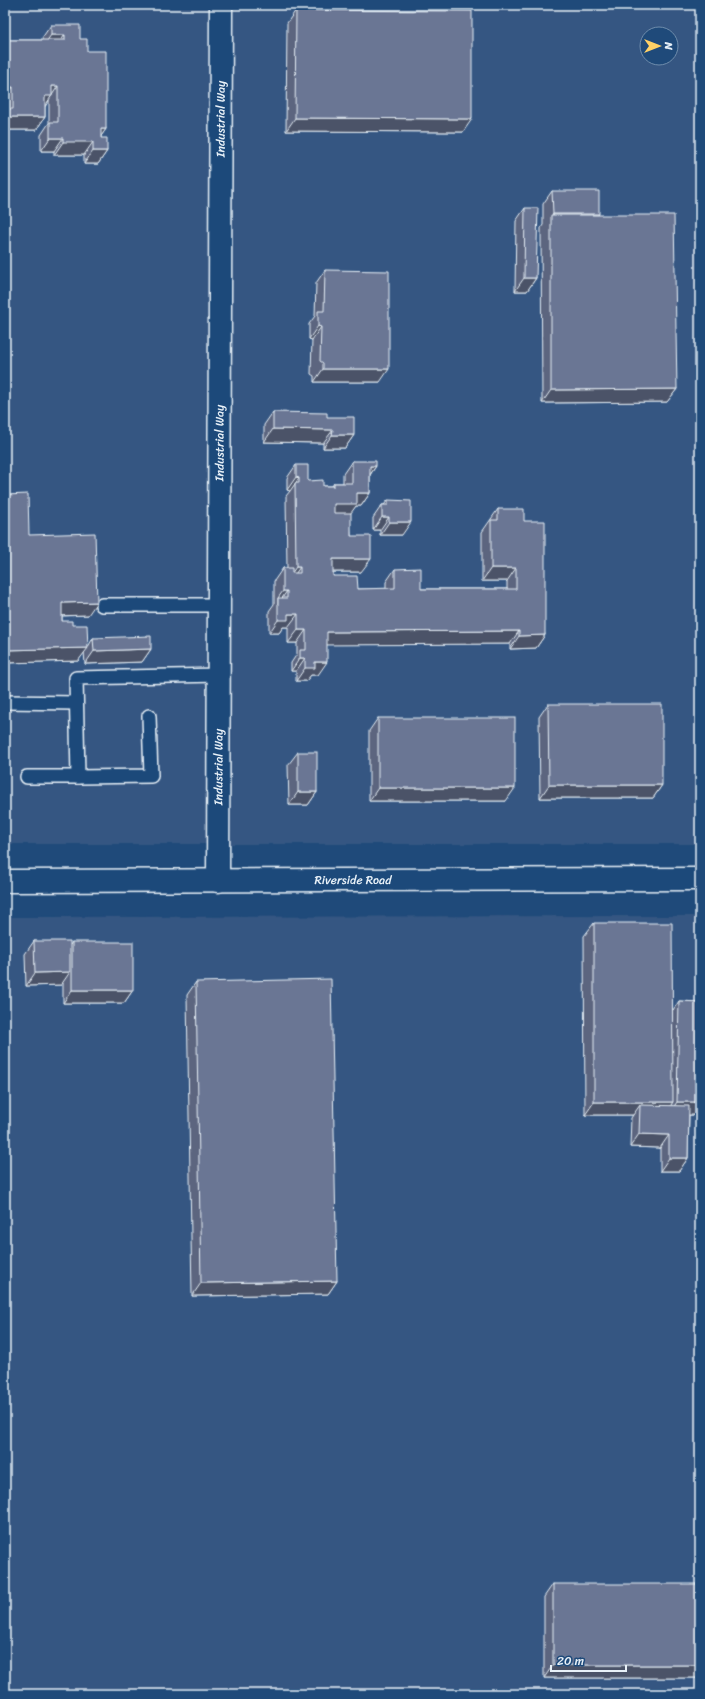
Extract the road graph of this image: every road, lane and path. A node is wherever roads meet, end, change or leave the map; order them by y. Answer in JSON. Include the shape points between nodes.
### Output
{"nodes":[{"id":1,"x":222,"y":5,"type":"edge"},
{"id":2,"x":102,"y":605,"type":"dead end"},
{"id":3,"x":219,"y":605,"type":"junction"},
{"id":4,"x":220,"y":675,"type":"junction"},
{"id":5,"x":5,"y":702,"type":"edge"},
{"id":6,"x":76,"y":703,"type":"junction"},
{"id":7,"x":149,"y":716,"type":"dead end"},
{"id":8,"x":78,"y":777,"type":"junction"},
{"id":9,"x":28,"y":778,"type":"dead end"},
{"id":10,"x":700,"y":880,"type":"edge"},
{"id":11,"x":5,"y":881,"type":"edge"},
{"id":12,"x":218,"y":881,"type":"junction"}],
"edges":[{"from":1,"to":3,"type":"street","name":"Industrial Way"},
{"from":2,"to":3,"type":"lane"},
{"from":3,"to":4,"type":"street","name":"Industrial Way"},
{"from":4,"to":6,"type":"lane","via":[[76,678]]},
{"from":4,"to":12,"type":"street","name":"Industrial Way"},
{"from":5,"to":6,"type":"lane"},
{"from":6,"to":8,"type":"lane"},
{"from":7,"to":8,"type":"lane","via":[[151,776]]},
{"from":8,"to":9,"type":"lane"},
{"from":10,"to":12,"type":"street","name":"Riverside Road"},
{"from":11,"to":12,"type":"street","name":"Riverside Road"}]}
